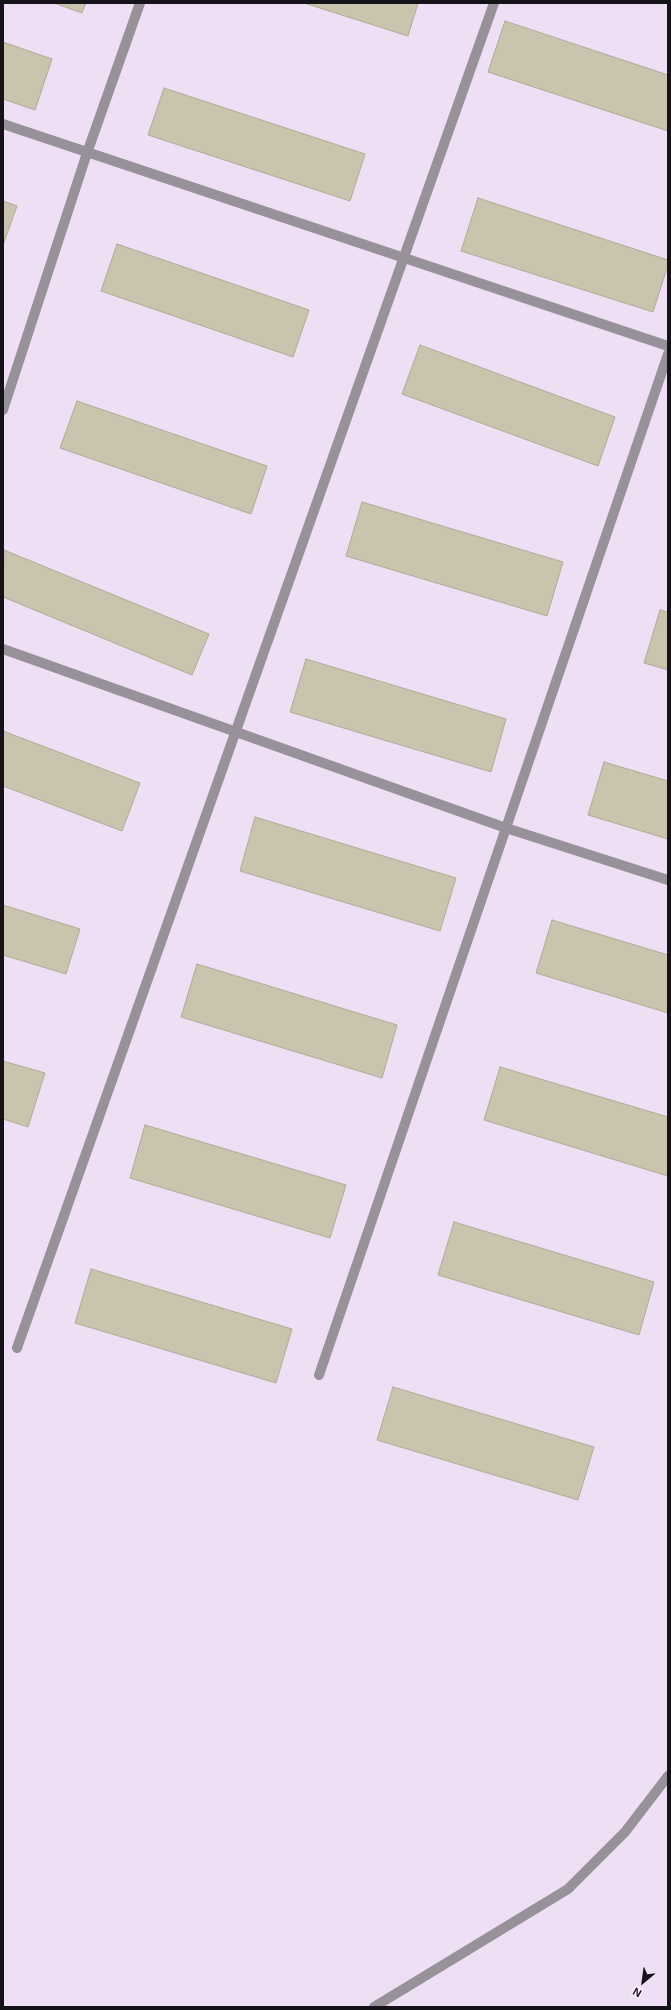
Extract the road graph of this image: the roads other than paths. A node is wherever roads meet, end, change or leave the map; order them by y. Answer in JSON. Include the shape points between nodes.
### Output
{"nodes":[{"id":1,"x":140,"y":3,"type":"edge"},
{"id":2,"x":494,"y":3,"type":"edge"},
{"id":3,"x":3,"y":124,"type":"edge"},
{"id":4,"x":87,"y":153,"type":"junction"},
{"id":5,"x":405,"y":258,"type":"junction"},
{"id":6,"x":668,"y":346,"type":"edge"},
{"id":7,"x":668,"y":354,"type":"edge"},
{"id":8,"x":3,"y":410,"type":"edge"},
{"id":9,"x":3,"y":649,"type":"edge"},
{"id":10,"x":235,"y":731,"type":"junction"},
{"id":11,"x":506,"y":828,"type":"junction"},
{"id":12,"x":668,"y":880,"type":"edge"},
{"id":13,"x":17,"y":1348,"type":"dead end"},
{"id":14,"x":319,"y":1375,"type":"dead end"},
{"id":15,"x":668,"y":1776,"type":"edge"},
{"id":16,"x":374,"y":2007,"type":"edge"}],
"edges":[{"from":1,"to":4,"type":"street"},
{"from":2,"to":5,"type":"street"},
{"from":3,"to":4,"type":"street"},
{"from":4,"to":5,"type":"street"},
{"from":4,"to":8,"type":"street"},
{"from":5,"to":6,"type":"street"},
{"from":5,"to":10,"type":"street"},
{"from":7,"to":11,"type":"street"},
{"from":9,"to":10,"type":"street"},
{"from":10,"to":11,"type":"street"},
{"from":10,"to":13,"type":"street"},
{"from":11,"to":12,"type":"street"},
{"from":11,"to":14,"type":"street"},
{"from":15,"to":16,"type":"street","via":[[625,1832],[568,1889]]}]}
